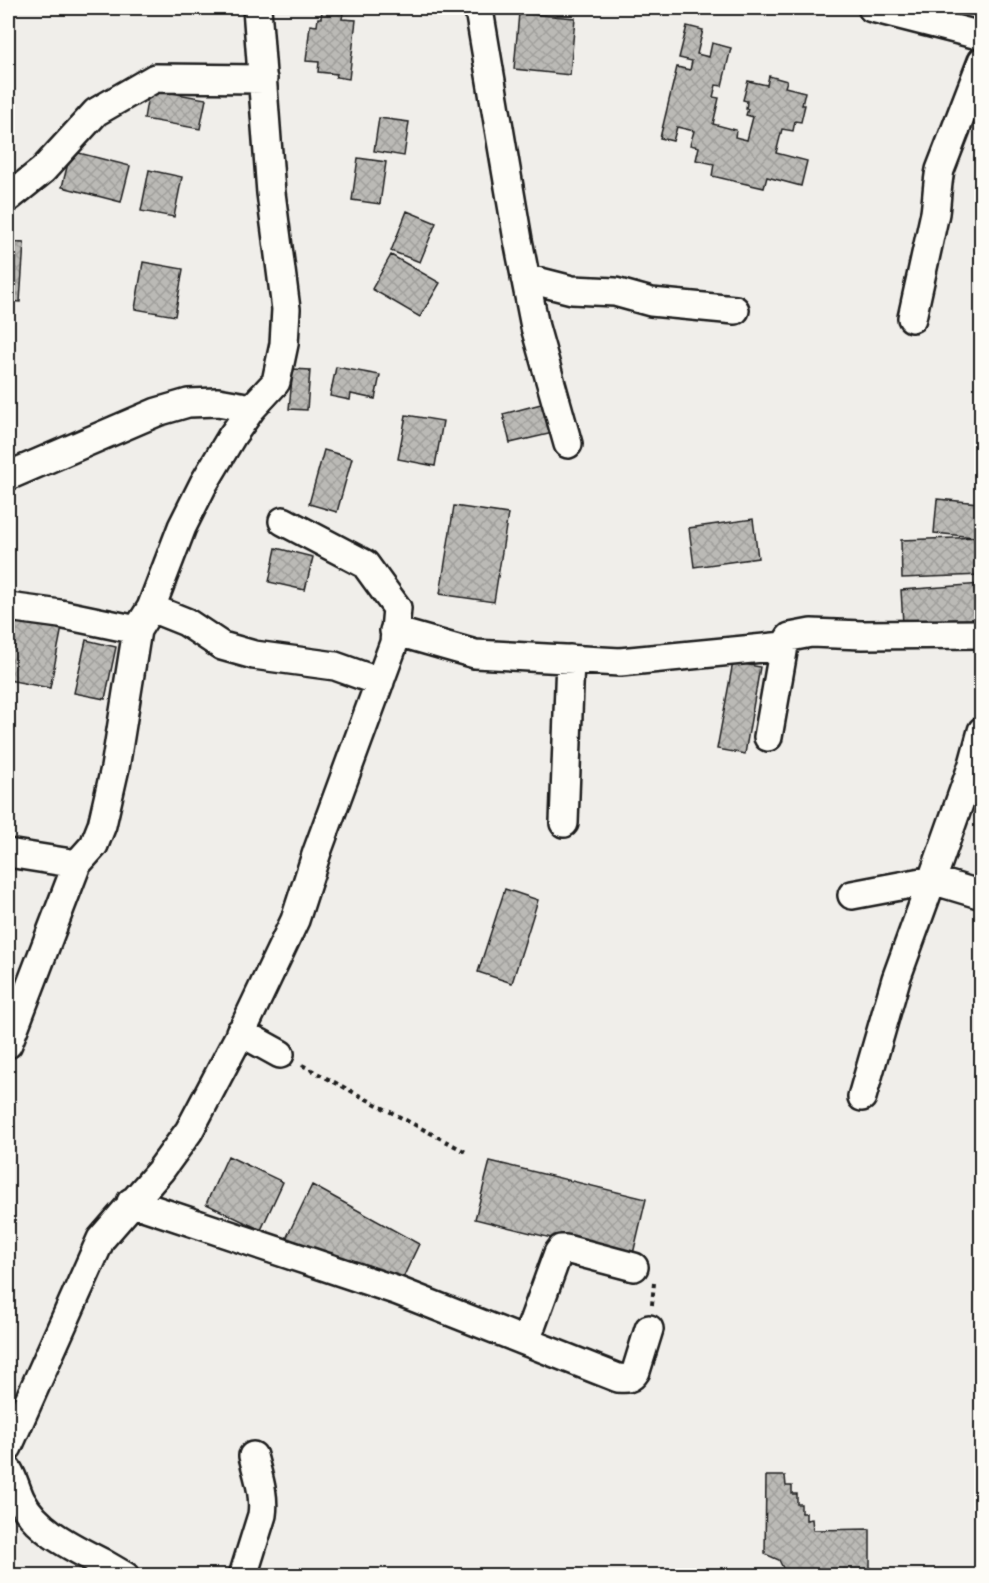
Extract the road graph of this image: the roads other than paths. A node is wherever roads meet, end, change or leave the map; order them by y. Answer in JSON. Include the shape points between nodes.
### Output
{"nodes":[{"id":1,"x":257,"y":8,"type":"edge"},
{"id":2,"x":482,"y":8,"type":"edge"},
{"id":3,"x":872,"y":8,"type":"edge"},
{"id":4,"x":981,"y":36,"type":"edge"},
{"id":5,"x":981,"y":61,"type":"edge"},
{"id":6,"x":263,"y":79,"type":"junction"},
{"id":7,"x":8,"y":198,"type":"edge"},
{"id":8,"x":525,"y":278,"type":"junction"},
{"id":9,"x":735,"y":310,"type":"dead end"},
{"id":10,"x":912,"y":318,"type":"dead end"},
{"id":11,"x":252,"y":408,"type":"junction"},
{"id":12,"x":568,"y":444,"type":"dead end"},
{"id":13,"x":8,"y":476,"type":"edge"},
{"id":14,"x":283,"y":521,"type":"dead end"},
{"id":15,"x":8,"y":607,"type":"edge"},
{"id":16,"x":144,"y":619,"type":"junction"},
{"id":17,"x":394,"y":631,"type":"junction"},
{"id":18,"x":981,"y":634,"type":"edge"},
{"id":19,"x":784,"y":645,"type":"junction"},
{"id":20,"x":570,"y":659,"type":"junction"},
{"id":21,"x":380,"y":682,"type":"junction"},
{"id":22,"x":981,"y":731,"type":"edge"},
{"id":23,"x":768,"y":737,"type":"dead end"},
{"id":24,"x":564,"y":823,"type":"dead end"},
{"id":25,"x":8,"y":853,"type":"edge"},
{"id":26,"x":77,"y":864,"type":"junction"},
{"id":27,"x":932,"y":880,"type":"junction"},
{"id":28,"x":852,"y":895,"type":"dead end"},
{"id":29,"x":981,"y":895,"type":"edge"},
{"id":30,"x":240,"y":1032,"type":"junction"},
{"id":31,"x":8,"y":1044,"type":"edge"},
{"id":32,"x":280,"y":1054,"type":"road end"},
{"id":33,"x":862,"y":1097,"type":"dead end"},
{"id":34,"x":131,"y":1202,"type":"junction"},
{"id":35,"x":634,"y":1268,"type":"road end"},
{"id":36,"x":648,"y":1329,"type":"road end"},
{"id":37,"x":526,"y":1341,"type":"junction"},
{"id":38,"x":8,"y":1447,"type":"edge"},
{"id":39,"x":253,"y":1456,"type":"dead end"},
{"id":40,"x":8,"y":1470,"type":"edge"},
{"id":41,"x":100,"y":1569,"type":"edge"},
{"id":42,"x":125,"y":1575,"type":"edge"},
{"id":43,"x":243,"y":1575,"type":"edge"}],
"edges":[{"from":1,"to":6,"type":"street"},
{"from":2,"to":8,"type":"street","via":[[480,16]]},
{"from":3,"to":4,"type":"street"},
{"from":5,"to":10,"type":"street","via":[[940,170],[938,198]]},
{"from":6,"to":7,"type":"street","via":[[155,78],[96,112],[43,170]]},
{"from":6,"to":11,"type":"street","via":[[271,193],[286,309],[276,382]]},
{"from":8,"to":9,"type":"street","via":[[572,291],[615,292],[651,302]]},
{"from":8,"to":12,"type":"street","via":[[534,327]]},
{"from":11,"to":13,"type":"street","via":[[218,402],[188,403],[157,412]]},
{"from":11,"to":16,"type":"street","via":[[204,483]]},
{"from":14,"to":17,"type":"street","via":[[365,564],[397,608]]},
{"from":15,"to":16,"type":"street"},
{"from":16,"to":21,"type":"street","via":[[186,622],[222,646],[254,655],[335,666]]},
{"from":16,"to":26,"type":"street","via":[[102,825],[94,845]]},
{"from":17,"to":20,"type":"street","via":[[475,654]]},
{"from":17,"to":21,"type":"street","via":[[394,643]]},
{"from":18,"to":19,"type":"street","via":[[811,633],[790,637]]},
{"from":19,"to":20,"type":"street","via":[[620,662]]},
{"from":19,"to":23,"type":"street"},
{"from":20,"to":24,"type":"street"},
{"from":21,"to":30,"type":"street","via":[[295,920]]},
{"from":22,"to":27,"type":"street"},
{"from":25,"to":26,"type":"street"},
{"from":26,"to":31,"type":"street"},
{"from":27,"to":28,"type":"street"},
{"from":27,"to":29,"type":"street"},
{"from":27,"to":33,"type":"street","via":[[896,979]]},
{"from":30,"to":32,"type":"street"},
{"from":30,"to":34,"type":"street","via":[[189,1131]]},
{"from":34,"to":37,"type":"street","via":[[398,1291]]},
{"from":34,"to":38,"type":"street","via":[[101,1239]]},
{"from":35,"to":37,"type":"street","via":[[561,1249]]},
{"from":36,"to":37,"type":"street","via":[[636,1371],[626,1379]]},
{"from":39,"to":43,"type":"street","via":[[263,1505]]},
{"from":40,"to":41,"type":"street","via":[[34,1518]]},
{"from":41,"to":42,"type":"street"}]}
